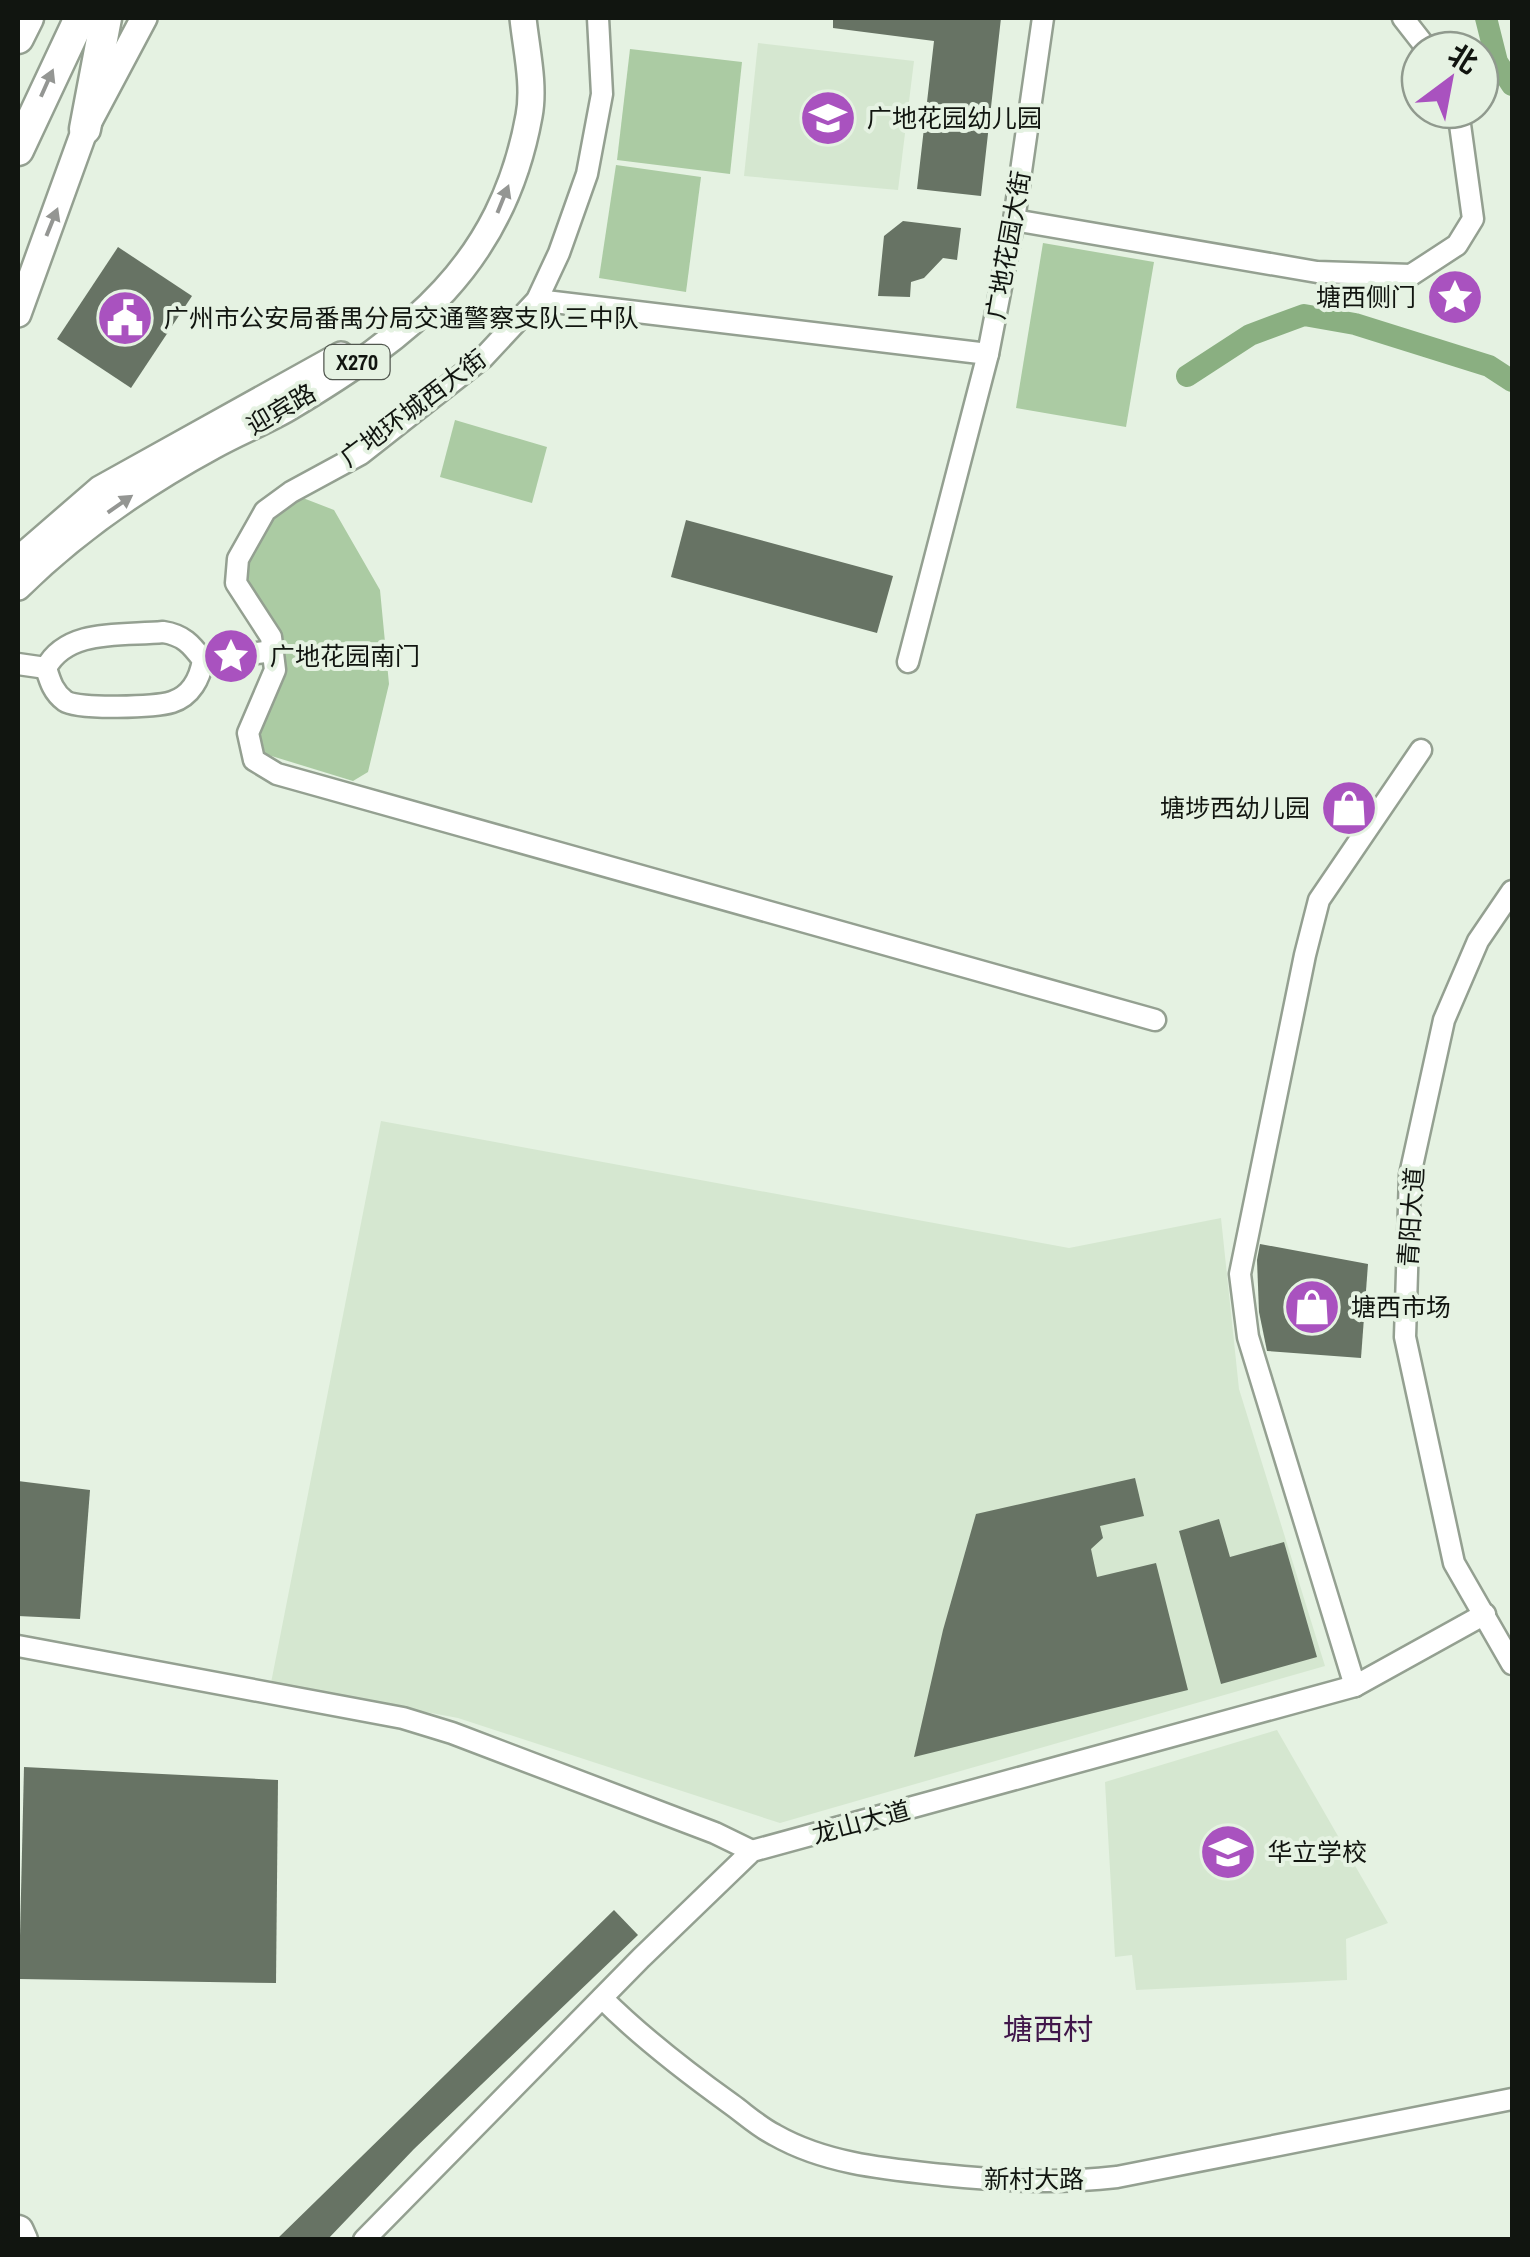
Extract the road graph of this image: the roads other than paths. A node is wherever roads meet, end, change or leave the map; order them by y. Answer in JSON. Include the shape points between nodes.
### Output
{"nodes":[{"id":1,"x":28,"y":18,"type":"edge"},
{"id":2,"x":80,"y":18,"type":"edge"},
{"id":3,"x":106,"y":18,"type":"edge"},
{"id":4,"x":144,"y":18,"type":"edge"},
{"id":5,"x":523,"y":18,"type":"edge"},
{"id":6,"x":598,"y":18,"type":"edge"},
{"id":7,"x":1043,"y":18,"type":"edge"},
{"id":8,"x":18,"y":38,"type":"edge"},
{"id":9,"x":86,"y":129,"type":"junction"},
{"id":10,"x":1461,"y":130,"type":"edge"},
{"id":11,"x":18,"y":150,"type":"edge"},
{"id":12,"x":1014,"y":220,"type":"junction"},
{"id":13,"x":469,"y":261,"type":"junction"},
{"id":14,"x":536,"y":300,"type":"junction"},
{"id":15,"x":18,"y":314,"type":"edge"},
{"id":16,"x":988,"y":354,"type":"junction"},
{"id":17,"x":18,"y":560,"type":"edge"},
{"id":18,"x":18,"y":588,"type":"edge"},
{"id":19,"x":272,"y":652,"type":"junction"},
{"id":20,"x":203,"y":660,"type":"junction"},
{"id":21,"x":908,"y":662,"type":"dead end"},
{"id":22,"x":18,"y":664,"type":"edge"},
{"id":23,"x":46,"y":668,"type":"junction"},
{"id":24,"x":1422,"y":750,"type":"dead end"},
{"id":25,"x":1512,"y":890,"type":"edge"},
{"id":26,"x":1155,"y":1020,"type":"dead end"},
{"id":27,"x":1485,"y":1614,"type":"junction"},
{"id":28,"x":18,"y":1646,"type":"edge"},
{"id":29,"x":1512,"y":1664,"type":"edge"},
{"id":30,"x":1355,"y":1686,"type":"junction"},
{"id":31,"x":752,"y":1851,"type":"junction"},
{"id":32,"x":602,"y":1998,"type":"junction"},
{"id":33,"x":1512,"y":2098,"type":"edge"},
{"id":34,"x":18,"y":2231,"type":"edge"},
{"id":35,"x":22,"y":2240,"type":"edge"},
{"id":36,"x":364,"y":2240,"type":"edge"}],
"edges":[{"from":1,"to":8,"type":"highway"},
{"from":11,"to":2,"type":"highway","one_way":true},
{"from":3,"to":9,"type":"highway"},
{"from":4,"to":9,"type":"main road"},
{"from":13,"to":5,"type":"main road","name":"迎宾路","number":"X270","one_way":true,"via":[[506,196],[530,112]]},
{"from":6,"to":14,"type":"street","name":"广地环城西大街","via":[[602,94],[587,174]]},
{"from":7,"to":12,"type":"street","name":"广地花园大街"},
{"from":15,"to":9,"type":"main road","one_way":true},
{"from":10,"to":12,"type":"street","via":[[1472,219],[1457,245],[1411,275],[1317,272]]},
{"from":12,"to":16,"type":"street","name":"广地花园大街"},
{"from":13,"to":17,"type":"main road","via":[[426,299],[339,356],[100,489]]},
{"from":18,"to":13,"type":"main road","name":"迎宾路","number":"X270","one_way":true,"via":[[126,499],[286,409],[409,328]]},
{"from":14,"to":16,"type":"street"},
{"from":14,"to":19,"type":"street","name":"广地环城西大街","via":[[483,358],[361,454],[265,511],[238,560],[236,583],[271,637]]},
{"from":16,"to":21,"type":"street","name":"广地花园大街"},
{"from":19,"to":20,"type":"street"},
{"from":19,"to":26,"type":"street","via":[[274,670],[248,733],[254,760],[277,774]]},
{"from":20,"to":23,"type":"street","via":[[178,634],[163,632],[71,641]]},
{"from":20,"to":23,"type":"street","via":[[200,676],[173,702],[85,708],[52,687]]},
{"from":22,"to":23,"type":"street"},
{"from":24,"to":30,"type":"street","via":[[1319,900],[1240,1274],[1248,1338]]},
{"from":25,"to":27,"type":"street","name":"青阳大道","via":[[1478,942],[1444,1020],[1410,1175],[1405,1337],[1454,1563]]},
{"from":27,"to":29,"type":"street","name":"青阳大道"},
{"from":27,"to":30,"type":"street","name":"龙山大道"},
{"from":28,"to":31,"type":"street","via":[[403,1718]]},
{"from":30,"to":31,"type":"street","name":"龙山大道"},
{"from":31,"to":32,"type":"street","name":"龙山大道"},
{"from":32,"to":33,"type":"street","name":"新村大路","via":[[650,2044],[774,2135],[881,2169],[987,2181],[1118,2177]]},
{"from":32,"to":36,"type":"street","name":"龙山大道"},
{"from":34,"to":35,"type":"highway"}]}
